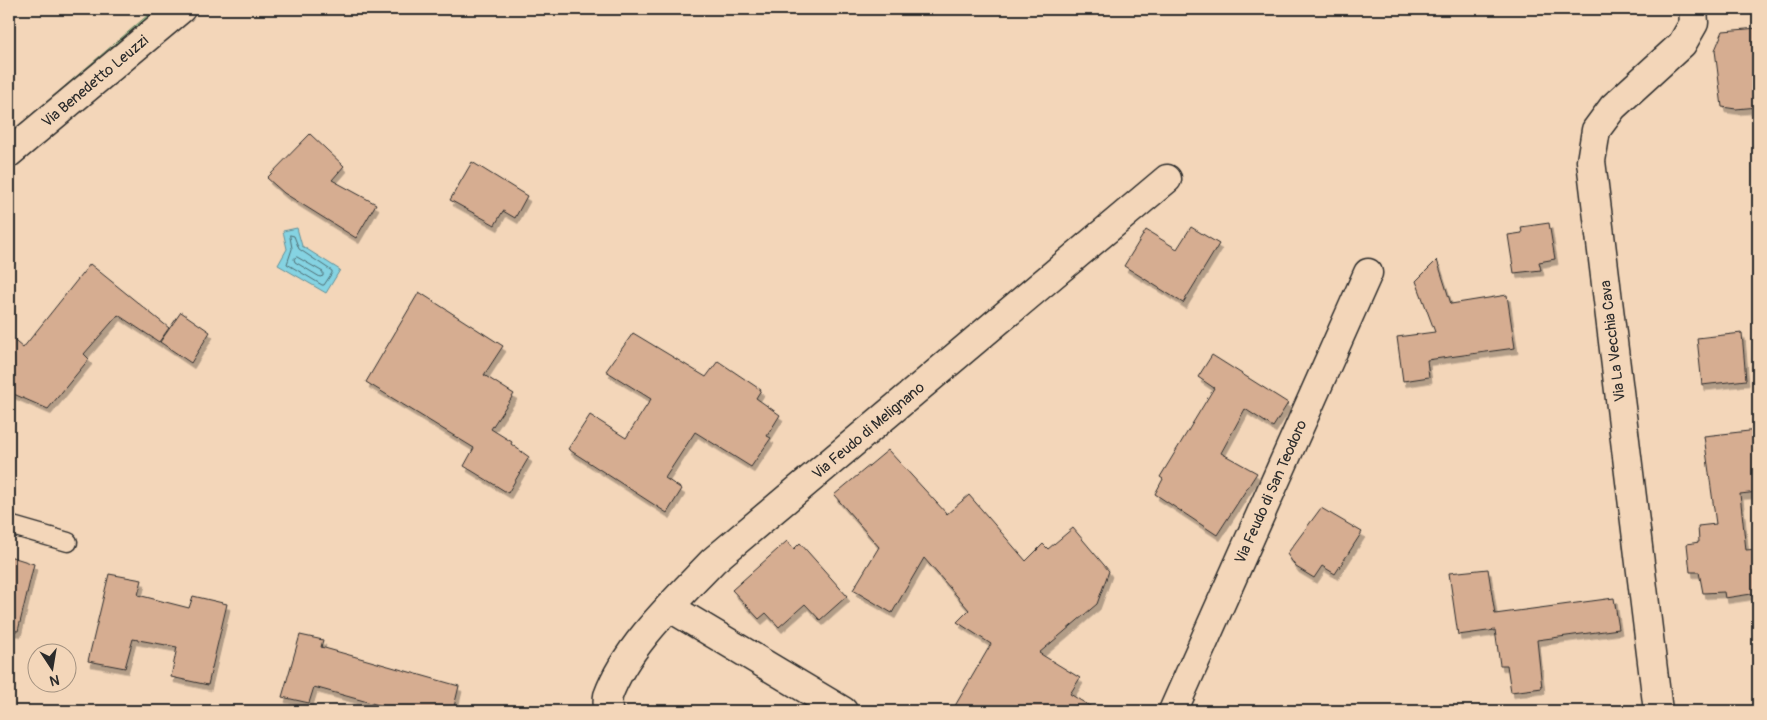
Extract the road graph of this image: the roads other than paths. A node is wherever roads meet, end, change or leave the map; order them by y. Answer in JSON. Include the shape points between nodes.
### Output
{"nodes":[{"id":1,"x":181,"y":9,"type":"edge"},
{"id":2,"x":1693,"y":9,"type":"edge"},
{"id":3,"x":9,"y":153,"type":"edge"},
{"id":4,"x":1167,"y":179,"type":"dead end"},
{"id":5,"x":1368,"y":273,"type":"dead end"},
{"id":6,"x":9,"y":525,"type":"edge"},
{"id":7,"x":68,"y":542,"type":"dead end"},
{"id":8,"x":670,"y":607,"type":"junction"},
{"id":9,"x":608,"y":711,"type":"edge"},
{"id":10,"x":843,"y":711,"type":"edge"},
{"id":11,"x":1173,"y":711,"type":"edge"},
{"id":12,"x":1658,"y":711,"type":"edge"}],
"edges":[{"from":1,"to":3,"type":"street","name":"Via Benedetto Leuzzi"},
{"from":2,"to":12,"type":"street","name":"Via La Vecchia Cava","via":[[1694,23],[1682,44],[1613,107],[1596,130],[1591,161]]},
{"from":4,"to":8,"type":"street","name":"Via Feudo di Melignano","via":[[713,561]]},
{"from":5,"to":11,"type":"street","name":"Via Feudo di San Teodoro"},
{"from":6,"to":7,"type":"lane"},
{"from":8,"to":9,"type":"street","name":"Via Feudo di Melignano","via":[[628,656],[608,698]]},
{"from":8,"to":10,"type":"street"}]}
